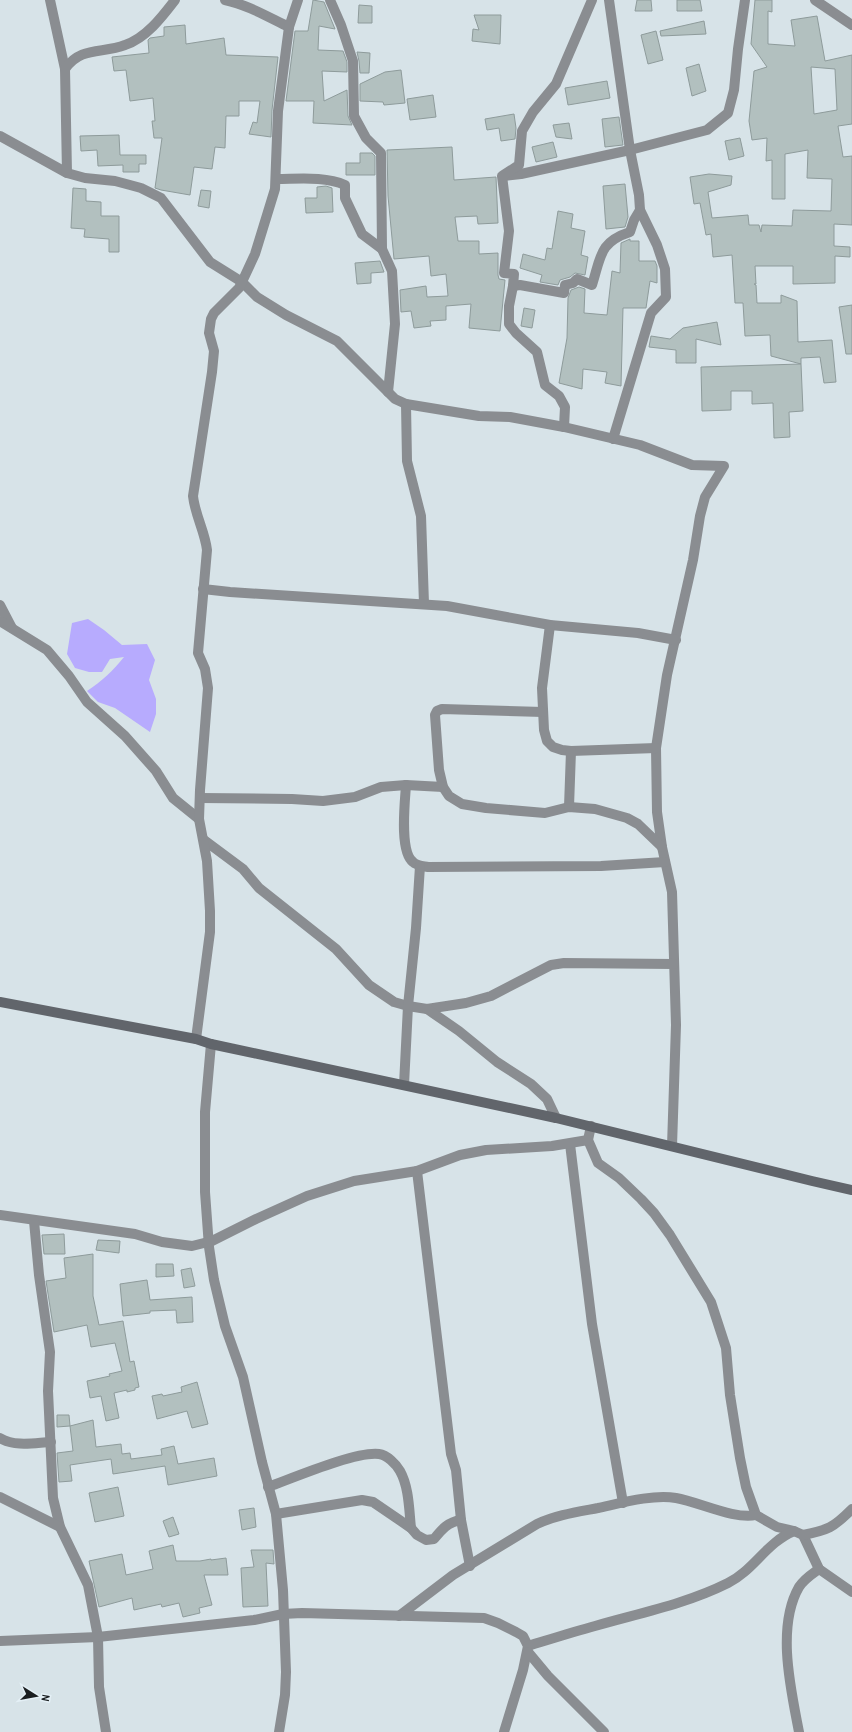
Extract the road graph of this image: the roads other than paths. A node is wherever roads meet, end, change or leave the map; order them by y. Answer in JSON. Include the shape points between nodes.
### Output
{"nodes":[{"id":1,"x":50,"y":0,"type":"edge"},
{"id":2,"x":175,"y":0,"type":"edge"},
{"id":3,"x":225,"y":0,"type":"edge"},
{"id":4,"x":298,"y":0,"type":"edge"},
{"id":5,"x":330,"y":0,"type":"edge"},
{"id":6,"x":592,"y":0,"type":"edge"},
{"id":7,"x":745,"y":0,"type":"edge"},
{"id":8,"x":815,"y":0,"type":"edge"},
{"id":9,"x":608,"y":1,"type":"edge"},
{"id":10,"x":852,"y":25,"type":"edge"},
{"id":11,"x":289,"y":27,"type":"junction"},
{"id":12,"x":65,"y":69,"type":"junction"},
{"id":13,"x":0,"y":136,"type":"edge"},
{"id":14,"x":630,"y":150,"type":"junction"},
{"id":15,"x":67,"y":173,"type":"junction"},
{"id":16,"x":502,"y":176,"type":"junction"},
{"id":17,"x":277,"y":179,"type":"junction"},
{"id":18,"x":640,"y":210,"type":"junction"},
{"id":19,"x":382,"y":249,"type":"junction"},
{"id":20,"x":242,"y":282,"type":"junction"},
{"id":21,"x":514,"y":286,"type":"junction"},
{"id":22,"x":388,"y":392,"type":"junction"},
{"id":23,"x":406,"y":404,"type":"junction"},
{"id":24,"x":564,"y":427,"type":"junction"},
{"id":25,"x":613,"y":439,"type":"junction"},
{"id":26,"x":203,"y":589,"type":"junction"},
{"id":27,"x":424,"y":604,"type":"junction"},
{"id":28,"x":0,"y":605,"type":"edge"},
{"id":29,"x":0,"y":621,"type":"edge"},
{"id":30,"x":550,"y":625,"type":"junction"},
{"id":31,"x":12,"y":628,"type":"junction"},
{"id":32,"x":676,"y":640,"type":"junction"},
{"id":33,"x":543,"y":712,"type":"junction"},
{"id":34,"x":656,"y":748,"type":"junction"},
{"id":35,"x":571,"y":751,"type":"junction"},
{"id":36,"x":406,"y":785,"type":"junction"},
{"id":37,"x":442,"y":787,"type":"junction"},
{"id":38,"x":200,"y":798,"type":"junction"},
{"id":39,"x":569,"y":807,"type":"junction"},
{"id":40,"x":199,"y":819,"type":"junction"},
{"id":41,"x":204,"y":840,"type":"junction"},
{"id":42,"x":662,"y":847,"type":"junction"},
{"id":43,"x":665,"y":862,"type":"junction"},
{"id":44,"x":420,"y":866,"type":"junction"},
{"id":45,"x":674,"y":964,"type":"junction"},
{"id":46,"x":0,"y":1002,"type":"edge"},
{"id":47,"x":408,"y":1006,"type":"junction"},
{"id":48,"x":428,"y":1009,"type":"junction"},
{"id":49,"x":196,"y":1039,"type":"junction"},
{"id":50,"x":211,"y":1044,"type":"junction"},
{"id":51,"x":404,"y":1085,"type":"junction"},
{"id":52,"x":556,"y":1118,"type":"junction"},
{"id":53,"x":591,"y":1126,"type":"junction"},
{"id":54,"x":588,"y":1140,"type":"junction"},
{"id":55,"x":570,"y":1144,"type":"junction"},
{"id":56,"x":672,"y":1146,"type":"junction"},
{"id":57,"x":417,"y":1171,"type":"junction"},
{"id":58,"x":852,"y":1190,"type":"edge"},
{"id":59,"x":0,"y":1215,"type":"edge"},
{"id":60,"x":34,"y":1221,"type":"junction"},
{"id":61,"x":208,"y":1243,"type":"junction"},
{"id":62,"x":0,"y":1438,"type":"edge"},
{"id":63,"x":51,"y":1442,"type":"junction"},
{"id":64,"x":268,"y":1487,"type":"junction"},
{"id":65,"x":0,"y":1497,"type":"edge"},
{"id":66,"x":623,"y":1503,"type":"junction"},
{"id":67,"x":852,"y":1509,"type":"edge"},
{"id":68,"x":276,"y":1514,"type":"junction"},
{"id":69,"x":756,"y":1515,"type":"junction"},
{"id":70,"x":461,"y":1520,"type":"junction"},
{"id":71,"x":852,"y":1520,"type":"edge"},
{"id":72,"x":837,"y":1524,"type":"junction"},
{"id":73,"x":60,"y":1527,"type":"junction"},
{"id":74,"x":411,"y":1528,"type":"junction"},
{"id":75,"x":798,"y":1533,"type":"junction"},
{"id":76,"x":470,"y":1566,"type":"junction"},
{"id":77,"x":819,"y":1569,"type":"junction"},
{"id":78,"x":852,"y":1592,"type":"edge"},
{"id":79,"x":283,"y":1614,"type":"junction"},
{"id":80,"x":399,"y":1616,"type":"junction"},
{"id":81,"x":98,"y":1637,"type":"junction"},
{"id":82,"x":0,"y":1641,"type":"edge"},
{"id":83,"x":528,"y":1649,"type":"junction"},
{"id":84,"x":106,"y":1732,"type":"edge"},
{"id":85,"x":279,"y":1732,"type":"edge"},
{"id":86,"x":504,"y":1732,"type":"edge"},
{"id":87,"x":604,"y":1732,"type":"edge"},
{"id":88,"x":799,"y":1732,"type":"edge"}],
"edges":[{"from":1,"to":12,"type":"street"},
{"from":2,"to":12,"type":"street","via":[[164,15],[136,40],[125,46],[80,55],[71,60]]},
{"from":3,"to":11,"type":"street","via":[[249,6]]},
{"from":4,"to":11,"type":"street"},
{"from":5,"to":19,"type":"street","via":[[353,61],[354,116],[366,138],[381,153]]},
{"from":6,"to":16,"type":"street","via":[[556,84],[533,112],[522,131],[519,165]]},
{"from":7,"to":14,"type":"street","via":[[734,90],[728,113],[707,130]]},
{"from":8,"to":10,"type":"street"},
{"from":9,"to":14,"type":"street"},
{"from":11,"to":17,"type":"street","via":[[278,111]]},
{"from":12,"to":15,"type":"street"},
{"from":13,"to":15,"type":"street"},
{"from":14,"to":16,"type":"street"},
{"from":14,"to":18,"type":"street"},
{"from":15,"to":20,"type":"street","via":[[115,181],[141,188],[161,198],[210,262]]},
{"from":16,"to":21,"type":"street","via":[[508,231],[504,273],[514,274]]},
{"from":17,"to":19,"type":"street","via":[[316,179],[345,185],[345,198],[362,234]]},
{"from":17,"to":20,"type":"street","via":[[255,254]]},
{"from":18,"to":21,"type":"street","via":[[630,232],[616,236],[605,246],[592,285],[577,279],[565,285],[564,293]]},
{"from":18,"to":25,"type":"street","via":[[665,269],[666,297],[651,313]]},
{"from":19,"to":22,"type":"street","via":[[392,271],[395,324]]},
{"from":20,"to":22,"type":"street","via":[[257,297],[337,341]]},
{"from":20,"to":26,"type":"street","via":[[214,313],[209,327],[214,351],[193,496],[207,550]]},
{"from":21,"to":24,"type":"street","via":[[509,306],[509,324],[537,352],[545,385],[559,396],[565,407]]},
{"from":22,"to":23,"type":"street"},
{"from":23,"to":24,"type":"street","via":[[479,416],[510,417]]},
{"from":23,"to":27,"type":"street","via":[[407,461],[421,516]]},
{"from":24,"to":25,"type":"street"},
{"from":25,"to":32,"type":"street","via":[[692,465],[724,466],[705,497]]},
{"from":26,"to":27,"type":"street"},
{"from":26,"to":38,"type":"street","via":[[198,653],[205,668],[208,688]]},
{"from":27,"to":30,"type":"street"},
{"from":28,"to":31,"type":"street"},
{"from":29,"to":31,"type":"street"},
{"from":30,"to":32,"type":"street","via":[[638,633]]},
{"from":30,"to":33,"type":"street","via":[[542,688]]},
{"from":31,"to":40,"type":"street","via":[[47,650],[86,702],[125,736],[156,771],[173,798]]},
{"from":32,"to":34,"type":"street","via":[[667,675]]},
{"from":33,"to":35,"type":"street","via":[[547,741],[553,747]]},
{"from":33,"to":37,"type":"street","via":[[442,709],[437,711],[436,738]]},
{"from":34,"to":35,"type":"street"},
{"from":34,"to":42,"type":"street","via":[[657,812]]},
{"from":35,"to":39,"type":"street"},
{"from":36,"to":37,"type":"street"},
{"from":36,"to":38,"type":"street","via":[[381,787],[355,796],[323,801]]},
{"from":36,"to":44,"type":"street","via":[[407,852],[412,862]]},
{"from":37,"to":39,"type":"street","via":[[449,796],[470,806],[545,813]]},
{"from":38,"to":40,"type":"street"},
{"from":39,"to":42,"type":"street","via":[[595,809],[627,818]]},
{"from":40,"to":41,"type":"street"},
{"from":41,"to":47,"type":"street","via":[[243,869],[259,888],[336,949],[369,985],[394,1002]]},
{"from":41,"to":49,"type":"street","via":[[210,932]]},
{"from":42,"to":43,"type":"street"},
{"from":43,"to":44,"type":"street","via":[[601,866]]},
{"from":43,"to":45,"type":"street","via":[[672,892]]},
{"from":44,"to":47,"type":"street"},
{"from":45,"to":48,"type":"street","via":[[551,965],[491,996]]},
{"from":45,"to":56,"type":"street","via":[[676,1025]]},
{"from":46,"to":49,"type":"street"},
{"from":47,"to":48,"type":"street"},
{"from":47,"to":51,"type":"street"},
{"from":48,"to":52,"type":"street","via":[[496,1062],[531,1084],[547,1099]]},
{"from":49,"to":50,"type":"street"},
{"from":50,"to":51,"type":"street"},
{"from":50,"to":61,"type":"street","via":[[205,1112]]},
{"from":51,"to":52,"type":"street"},
{"from":52,"to":53,"type":"street"},
{"from":53,"to":54,"type":"street"},
{"from":53,"to":56,"type":"street"},
{"from":54,"to":55,"type":"street"},
{"from":54,"to":69,"type":"street","via":[[598,1163],[642,1199],[658,1218],[711,1302],[726,1348],[740,1458],[746,1487]]},
{"from":55,"to":57,"type":"street","via":[[486,1150],[460,1155]]},
{"from":55,"to":66,"type":"street","via":[[592,1324]]},
{"from":56,"to":58,"type":"street"},
{"from":57,"to":61,"type":"street","via":[[354,1181],[322,1190]]},
{"from":57,"to":70,"type":"street"},
{"from":59,"to":60,"type":"street"},
{"from":60,"to":61,"type":"street","via":[[134,1234],[162,1242],[192,1246]]},
{"from":60,"to":63,"type":"street","via":[[49,1340]]},
{"from":61,"to":64,"type":"street","via":[[225,1326],[243,1377]]},
{"from":62,"to":63,"type":"street","via":[[18,1444]]},
{"from":63,"to":73,"type":"street","via":[[53,1498]]},
{"from":64,"to":68,"type":"street"},
{"from":64,"to":74,"type":"street","via":[[355,1456],[379,1454],[388,1457],[406,1486]]},
{"from":65,"to":73,"type":"street"},
{"from":66,"to":69,"type":"street","via":[[663,1497],[676,1498],[742,1516]]},
{"from":66,"to":76,"type":"street","via":[[549,1518]]},
{"from":67,"to":72,"type":"street"},
{"from":68,"to":74,"type":"street","via":[[362,1500],[374,1502]]},
{"from":68,"to":79,"type":"street"},
{"from":69,"to":75,"type":"street","via":[[777,1527]]},
{"from":70,"to":74,"type":"street","via":[[452,1521],[434,1539],[426,1540]]},
{"from":70,"to":76,"type":"street"},
{"from":71,"to":72,"type":"street"},
{"from":72,"to":75,"type":"street","via":[[826,1530]]},
{"from":73,"to":81,"type":"street","via":[[88,1585]]},
{"from":75,"to":77,"type":"street"},
{"from":75,"to":83,"type":"street","via":[[784,1536],[730,1582],[709,1592]]},
{"from":76,"to":80,"type":"street","via":[[453,1575]]},
{"from":77,"to":78,"type":"street"},
{"from":77,"to":88,"type":"street","via":[[810,1574],[799,1586],[790,1608],[787,1645]]},
{"from":79,"to":80,"type":"street"},
{"from":79,"to":81,"type":"street","via":[[254,1620]]},
{"from":79,"to":85,"type":"street","via":[[285,1695]]},
{"from":80,"to":83,"type":"street","via":[[484,1618],[523,1636]]},
{"from":81,"to":82,"type":"street"},
{"from":81,"to":84,"type":"street","via":[[99,1687]]},
{"from":83,"to":86,"type":"street"},
{"from":83,"to":87,"type":"street","via":[[548,1676]]}]}
